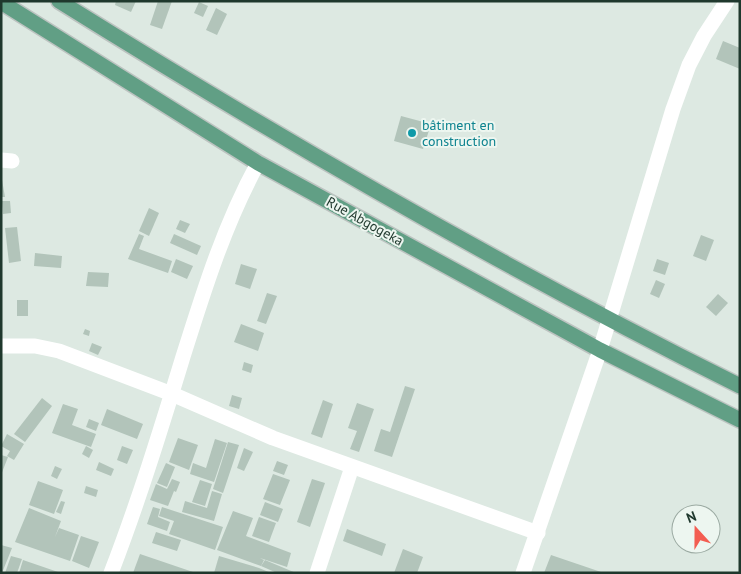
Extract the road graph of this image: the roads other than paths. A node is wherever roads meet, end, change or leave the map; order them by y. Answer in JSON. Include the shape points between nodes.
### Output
{"nodes":[{"id":1,"x":59,"y":1,"type":"edge"},
{"id":2,"x":727,"y":1,"type":"edge"},
{"id":3,"x":1,"y":2,"type":"edge"},
{"id":4,"x":78,"y":6,"type":"edge"},
{"id":5,"x":258,"y":163,"type":"junction"},
{"id":6,"x":608,"y":320,"type":"junction"},
{"id":7,"x":1,"y":346,"type":"edge"},
{"id":8,"x":600,"y":350,"type":"junction"},
{"id":9,"x":740,"y":386,"type":"edge"},
{"id":10,"x":172,"y":394,"type":"junction"},
{"id":11,"x":740,"y":420,"type":"edge"},
{"id":12,"x":352,"y":467,"type":"junction"},
{"id":13,"x":538,"y":533,"type":"junction"},
{"id":14,"x":112,"y":573,"type":"edge"},
{"id":15,"x":317,"y":573,"type":"edge"},
{"id":16,"x":523,"y":573,"type":"edge"}],
"edges":[{"from":1,"to":4,"type":"main road"},
{"from":2,"to":6,"type":"street","via":[[689,65]]},
{"from":3,"to":5,"type":"main road","name":"Rue Abgogeka"},
{"from":4,"to":6,"type":"main road","via":[[261,125]]},
{"from":5,"to":8,"type":"main road","name":"Rue Abgogeka"},
{"from":5,"to":10,"type":"street","via":[[235,209],[206,286]]},
{"from":6,"to":8,"type":"street"},
{"from":6,"to":9,"type":"main road"},
{"from":7,"to":10,"type":"street","via":[[35,346],[59,351]]},
{"from":8,"to":11,"type":"main road","name":"Rue Abgogeka"},
{"from":8,"to":13,"type":"street"},
{"from":10,"to":12,"type":"street","via":[[273,438]]},
{"from":10,"to":14,"type":"street"},
{"from":12,"to":13,"type":"street"},
{"from":12,"to":15,"type":"street"},
{"from":13,"to":16,"type":"street"}]}
